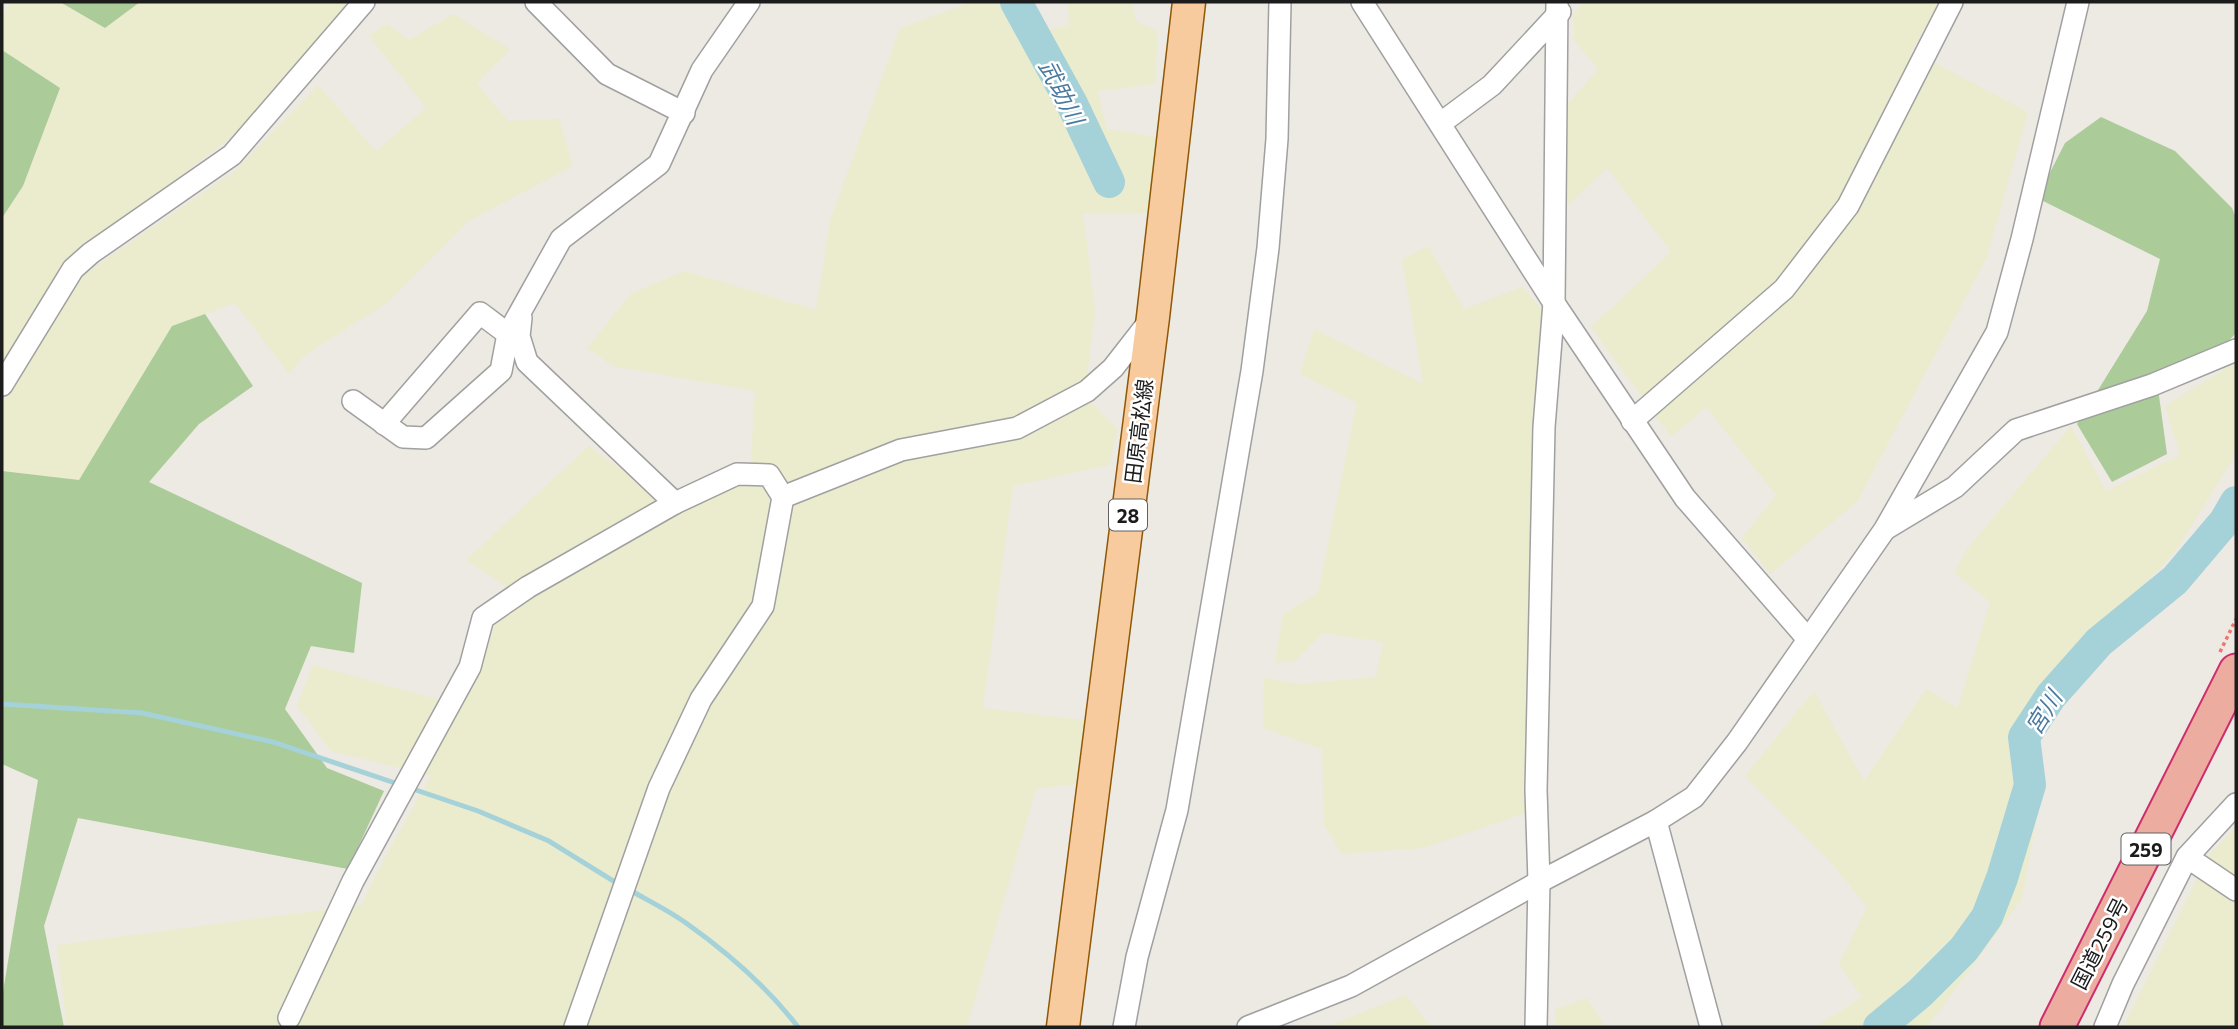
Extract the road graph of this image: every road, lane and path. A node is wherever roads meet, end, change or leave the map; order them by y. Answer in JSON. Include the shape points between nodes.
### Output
{"nodes":[{"id":1,"x":364,"y":2,"type":"edge"},
{"id":2,"x":536,"y":2,"type":"edge"},
{"id":3,"x":749,"y":2,"type":"edge"},
{"id":4,"x":1189,"y":2,"type":"edge"},
{"id":5,"x":1280,"y":2,"type":"edge"},
{"id":6,"x":1362,"y":2,"type":"edge"},
{"id":7,"x":1952,"y":2,"type":"edge"},
{"id":8,"x":2078,"y":2,"type":"edge"},
{"id":9,"x":1560,"y":6,"type":"edge"},
{"id":10,"x":684,"y":113,"type":"junction"},
{"id":11,"x":1441,"y":123,"type":"junction"},
{"id":12,"x":1554,"y":303,"type":"junction"},
{"id":13,"x":523,"y":307,"type":"junction"},
{"id":14,"x":1153,"y":317,"type":"junction"},
{"id":15,"x":508,"y":334,"type":"junction"},
{"id":16,"x":2236,"y":350,"type":"edge"},
{"id":17,"x":2,"y":384,"type":"edge"},
{"id":18,"x":353,"y":401,"type":"dead end"},
{"id":19,"x":1632,"y":421,"type":"junction"},
{"id":20,"x":384,"y":424,"type":"junction"},
{"id":21,"x":783,"y":497,"type":"junction"},
{"id":22,"x":675,"y":503,"type":"junction"},
{"id":23,"x":1885,"y":529,"type":"junction"},
{"id":24,"x":1807,"y":638,"type":"junction"},
{"id":25,"x":2236,"y":670,"type":"edge"},
{"id":26,"x":2236,"y":804,"type":"edge"},
{"id":27,"x":1656,"y":821,"type":"junction"},
{"id":28,"x":2188,"y":856,"type":"junction"},
{"id":29,"x":1539,"y":882,"type":"junction"},
{"id":30,"x":2236,"y":890,"type":"edge"},
{"id":31,"x":289,"y":1018,"type":"dead end"},
{"id":32,"x":575,"y":1027,"type":"edge"},
{"id":33,"x":1063,"y":1027,"type":"edge"},
{"id":34,"x":1124,"y":1027,"type":"edge"},
{"id":35,"x":1248,"y":1027,"type":"edge"},
{"id":36,"x":1536,"y":1027,"type":"edge"},
{"id":37,"x":1711,"y":1027,"type":"edge"},
{"id":38,"x":2057,"y":1027,"type":"edge"},
{"id":39,"x":2105,"y":1027,"type":"edge"}],
"edges":[{"from":1,"to":17,"type":"street","via":[[232,155],[73,269]]},
{"from":2,"to":10,"type":"street","via":[[607,74]]},
{"from":3,"to":10,"type":"street","via":[[702,70]]},
{"from":4,"to":14,"type":"main road","name":"田原高松線","number":"28"},
{"from":5,"to":34,"type":"street","via":[[1277,139],[1252,371],[1177,810],[1137,957]]},
{"from":6,"to":11,"type":"street"},
{"from":7,"to":19,"type":"street","via":[[1848,206],[1784,289]]},
{"from":8,"to":23,"type":"street","via":[[1997,332]]},
{"from":9,"to":11,"type":"street","via":[[1492,85]]},
{"from":9,"to":12,"type":"street"},
{"from":10,"to":13,"type":"street","via":[[659,163],[561,239]]},
{"from":11,"to":12,"type":"street"},
{"from":12,"to":19,"type":"street"},
{"from":12,"to":29,"type":"street","via":[[1544,427],[1536,790]]},
{"from":13,"to":15,"type":"street"},
{"from":13,"to":22,"type":"street","via":[[519,336],[527,362]]},
{"from":14,"to":21,"type":"street","via":[[1113,368],[1087,391],[1017,428],[901,450]]},
{"from":14,"to":33,"type":"main road","name":"田原高松線","number":"28"},
{"from":15,"to":20,"type":"street","via":[[480,313]]},
{"from":15,"to":20,"type":"street","via":[[501,371],[426,439],[403,438]]},
{"from":16,"to":23,"type":"street","via":[[2152,386],[2016,430],[1955,487]]},
{"from":18,"to":20,"type":"street"},
{"from":19,"to":24,"type":"street","via":[[1685,498]]},
{"from":21,"to":22,"type":"street","via":[[769,474],[737,474]]},
{"from":21,"to":32,"type":"street","via":[[763,606],[701,699],[660,788]]},
{"from":22,"to":31,"type":"street","via":[[483,618],[470,667],[353,880]]},
{"from":23,"to":24,"type":"street"},
{"from":24,"to":27,"type":"street","via":[[1694,797]]},
{"from":25,"to":38,"type":"highway","name":"国道259号","number":"259"},
{"from":26,"to":28,"type":"street"},
{"from":27,"to":29,"type":"street"},
{"from":27,"to":37,"type":"street"},
{"from":28,"to":30,"type":"street"},
{"from":28,"to":39,"type":"street"},
{"from":29,"to":35,"type":"street","via":[[1351,986]]},
{"from":29,"to":36,"type":"street"}]}
